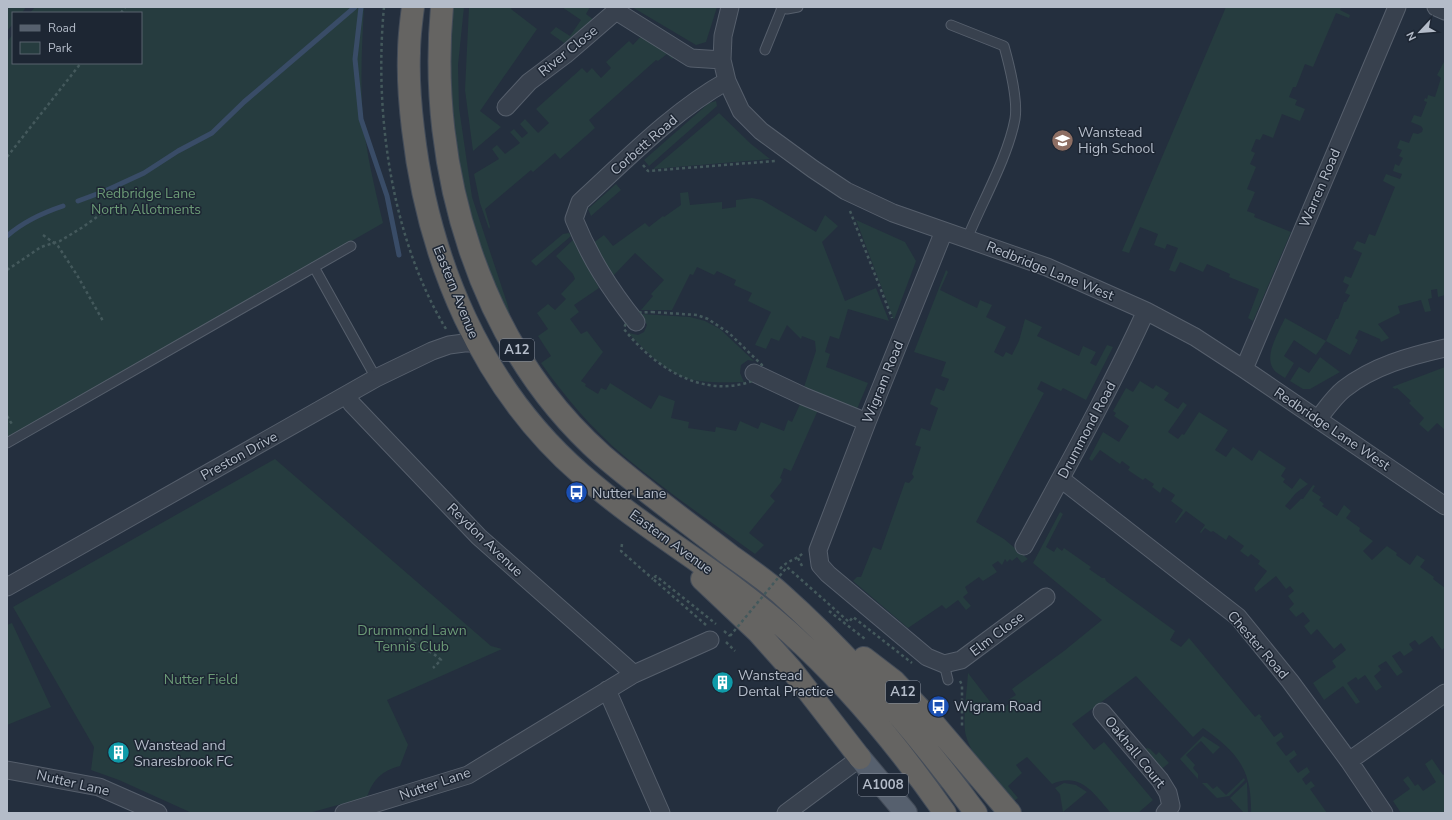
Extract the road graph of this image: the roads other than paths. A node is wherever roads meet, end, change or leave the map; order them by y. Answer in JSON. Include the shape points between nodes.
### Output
{"nodes":[{"id":1,"x":413,"y":7,"type":"edge"},
{"id":2,"x":442,"y":7,"type":"edge"},
{"id":3,"x":730,"y":7,"type":"edge"},
{"id":4,"x":781,"y":7,"type":"edge"},
{"id":5,"x":798,"y":7,"type":"edge"},
{"id":6,"x":1397,"y":7,"type":"edge"},
{"id":7,"x":1436,"y":7,"type":"edge"},
{"id":8,"x":1445,"y":11,"type":"edge"},
{"id":9,"x":951,"y":25,"type":"dead end"},
{"id":10,"x":765,"y":50,"type":"dead end"},
{"id":11,"x":722,"y":60,"type":"junction"},
{"id":12,"x":727,"y":81,"type":"junction"},
{"id":13,"x":506,"y":108,"type":"dead end"},
{"id":14,"x":944,"y":230,"type":"junction"},
{"id":15,"x":967,"y":239,"type":"junction"},
{"id":16,"x":351,"y":246,"type":"dead end"},
{"id":17,"x":314,"y":267,"type":"junction"},
{"id":18,"x":1146,"y":311,"type":"junction"},
{"id":19,"x":632,"y":317,"type":"road end"},
{"id":20,"x":477,"y":344,"type":"junction"},
{"id":21,"x":1445,"y":348,"type":"edge"},
{"id":22,"x":1244,"y":369,"type":"junction"},
{"id":23,"x":758,"y":375,"type":"road end"},
{"id":24,"x":376,"y":378,"type":"junction"},
{"id":25,"x":346,"y":396,"type":"junction"},
{"id":26,"x":1318,"y":419,"type":"junction"},
{"id":27,"x":867,"y":422,"type":"junction"},
{"id":28,"x":7,"y":443,"type":"edge"},
{"id":29,"x":1061,"y":479,"type":"junction"},
{"id":30,"x":1445,"y":506,"type":"edge"},
{"id":31,"x":630,"y":514,"type":"junction"},
{"id":32,"x":1024,"y":546,"type":"dead end"},
{"id":33,"x":780,"y":584,"type":"junction"},
{"id":34,"x":7,"y":588,"type":"edge"},
{"id":35,"x":1046,"y":597,"type":"dead end"},
{"id":36,"x":713,"y":635,"type":"road end"},
{"id":37,"x":946,"y":672,"type":"joint"},
{"id":38,"x":634,"y":674,"type":"junction"},
{"id":39,"x":607,"y":690,"type":"junction"},
{"id":40,"x":1445,"y":693,"type":"edge"},
{"id":41,"x":1102,"y":712,"type":"dead end"},
{"id":42,"x":860,"y":758,"type":"junction"},
{"id":43,"x":1349,"y":761,"type":"junction"},
{"id":44,"x":7,"y":770,"type":"edge"},
{"id":45,"x":158,"y":813,"type":"edge"},
{"id":46,"x":344,"y":813,"type":"edge"},
{"id":47,"x":661,"y":813,"type":"edge"},
{"id":48,"x":786,"y":813,"type":"edge"},
{"id":49,"x":906,"y":813,"type":"edge"},
{"id":50,"x":945,"y":813,"type":"edge"},
{"id":51,"x":976,"y":813,"type":"edge"},
{"id":52,"x":1010,"y":813,"type":"edge"},
{"id":53,"x":1165,"y":813,"type":"edge"},
{"id":54,"x":1384,"y":813,"type":"edge"}],
"edges":[{"from":1,"to":20,"type":"highway","name":"Eastern Avenue","number":"A12","via":[[408,54],[417,165],[427,214],[444,269]]},
{"from":2,"to":33,"type":"highway","name":"Eastern Avenue","number":"A12","via":[[439,81],[449,175],[475,262],[511,339],[551,400],[603,455],[650,493]]},
{"from":3,"to":11,"type":"street","name":"Redbridge Lane West","via":[[723,36]]},
{"from":4,"to":5,"type":"lane"},
{"from":4,"to":10,"type":"lane"},
{"from":6,"to":22,"type":"street","name":"Warren Road"},
{"from":7,"to":8,"type":"street"},
{"from":9,"to":15,"type":"lane","via":[[1004,46],[1010,68],[1015,118],[1003,155]]},
{"from":11,"to":12,"type":"street","name":"Redbridge Lane West"},
{"from":11,"to":13,"type":"street","name":"River Close","via":[[691,58],[616,11],[529,82]]},
{"from":12,"to":14,"type":"street","name":"Redbridge Lane West","via":[[741,111],[761,131],[813,169],[846,191],[893,214]]},
{"from":12,"to":19,"type":"street","name":"Corbett Road","via":[[674,118],[580,202],[574,219],[587,250],[601,275]]},
{"from":14,"to":15,"type":"street","name":"Redbridge Lane West"},
{"from":14,"to":27,"type":"street","name":"Wigram Road"},
{"from":15,"to":18,"type":"street","name":"Redbridge Lane West","via":[[1046,267]]},
{"from":16,"to":17,"type":"lane"},
{"from":17,"to":24,"type":"lane"},
{"from":17,"to":28,"type":"lane"},
{"from":18,"to":22,"type":"street","name":"Redbridge Lane West","via":[[1195,337]]},
{"from":18,"to":29,"type":"street","name":"Drummond Road","via":[[1093,421]]},
{"from":20,"to":24,"type":"street","name":"Preston Drive","via":[[455,343],[432,351]]},
{"from":20,"to":31,"type":"highway","name":"Eastern Avenue","number":"A12","via":[[526,418],[582,475]]},
{"from":21,"to":26,"type":"street","via":[[1398,361],[1360,378],[1344,389]]},
{"from":22,"to":26,"type":"street","name":"Redbridge Lane West"},
{"from":23,"to":27,"type":"street"},
{"from":24,"to":25,"type":"street","name":"Preston Drive"},
{"from":25,"to":34,"type":"street","name":"Preston Drive"},
{"from":25,"to":38,"type":"street","name":"Reydon Avenue","via":[[479,537]]},
{"from":26,"to":30,"type":"street","name":"Redbridge Lane West"},
{"from":27,"to":37,"type":"street","name":"Wigram Road","via":[[818,550],[820,565]]},
{"from":29,"to":32,"type":"street","name":"Drummond Road"},
{"from":29,"to":43,"type":"street","name":"Chester Road","via":[[1238,617],[1290,681]]},
{"from":31,"to":42,"type":"highway","number":"A12","via":[[758,632],[791,669]]},
{"from":31,"to":50,"type":"highway","name":"Eastern Avenue","number":"A12","via":[[745,596],[808,649],[879,726]]},
{"from":33,"to":51,"type":"highway","name":"Eastern Avenue","number":"A12","via":[[916,733]]},
{"from":33,"to":52,"type":"highway","number":"A12","via":[[894,682],[934,724]]},
{"from":35,"to":37,"type":"street","name":"Elm Close","via":[[967,656],[953,663]]},
{"from":36,"to":38,"type":"street","name":"Nutter Lane"},
{"from":38,"to":39,"type":"street","name":"Nutter Lane"},
{"from":39,"to":46,"type":"street","name":"Nutter Lane","via":[[468,775]]},
{"from":39,"to":47,"type":"street"},
{"from":40,"to":43,"type":"street"},
{"from":41,"to":53,"type":"street","name":"Oakhall Court","via":[[1160,780],[1168,793],[1171,806]]},
{"from":42,"to":48,"type":"street"},
{"from":42,"to":49,"type":"main road","number":"A1008"},
{"from":43,"to":54,"type":"street","name":"Chester Road"},
{"from":44,"to":45,"type":"street","name":"Nutter Lane","via":[[99,787]]}]}
